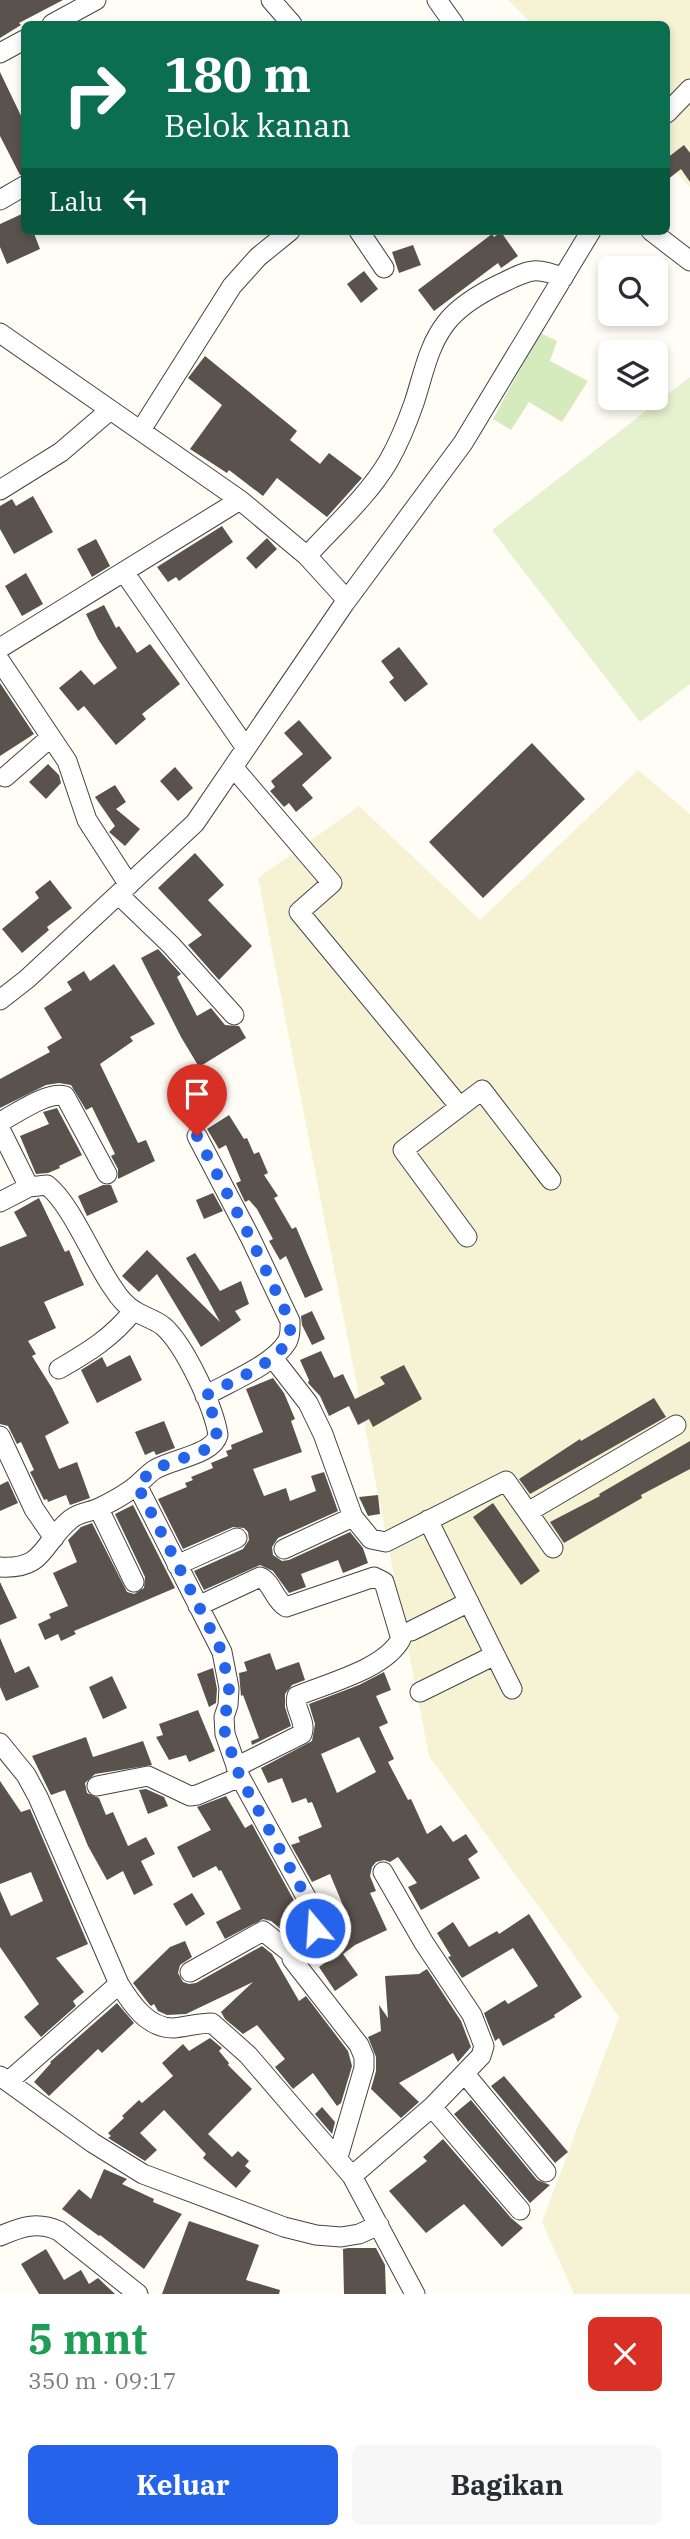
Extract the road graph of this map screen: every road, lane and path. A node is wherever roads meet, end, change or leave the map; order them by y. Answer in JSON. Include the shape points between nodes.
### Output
{"nodes":[{"id":1,"x":96,"y":0,"type":"edge"},
{"id":2,"x":271,"y":0,"type":"edge"},
{"id":3,"x":437,"y":0,"type":"edge"},
{"id":4,"x":58,"y":21,"type":"edge"},
{"id":5,"x":289,"y":21,"type":"edge"},
{"id":6,"x":452,"y":21,"type":"edge"},
{"id":7,"x":21,"y":42,"type":"edge"},
{"id":8,"x":0,"y":53,"type":"edge"},
{"id":9,"x":690,"y":89,"type":"edge"},
{"id":10,"x":670,"y":110,"type":"edge"},
{"id":11,"x":21,"y":188,"type":"edge"},
{"id":12,"x":0,"y":200,"type":"edge"},
{"id":13,"x":285,"y":235,"type":"edge"},
{"id":14,"x":362,"y":235,"type":"edge"},
{"id":15,"x":589,"y":235,"type":"edge"},
{"id":16,"x":656,"y":235,"type":"edge"},
{"id":17,"x":690,"y":261,"type":"edge"},
{"id":18,"x":384,"y":268,"type":"dead end"},
{"id":19,"x":563,"y":278,"type":"junction"},
{"id":20,"x":0,"y":333,"type":"edge"},
{"id":21,"x":110,"y":410,"type":"junction"},
{"id":22,"x":141,"y":430,"type":"junction"},
{"id":23,"x":0,"y":490,"type":"edge"},
{"id":24,"x":240,"y":500,"type":"junction"},
{"id":25,"x":307,"y":556,"type":"junction"},
{"id":26,"x":124,"y":572,"type":"junction"},
{"id":27,"x":347,"y":600,"type":"junction"},
{"id":28,"x":0,"y":648,"type":"edge"},
{"id":29,"x":0,"y":661,"type":"edge"},
{"id":30,"x":51,"y":737,"type":"junction"},
{"id":31,"x":246,"y":748,"type":"junction"},
{"id":32,"x":233,"y":767,"type":"junction"},
{"id":33,"x":5,"y":777,"type":"dead end"},
{"id":34,"x":124,"y":890,"type":"junction"},
{"id":35,"x":0,"y":1000,"type":"edge"},
{"id":36,"x":234,"y":1016,"type":"dead end"},
{"id":37,"x":460,"y":1107,"type":"junction"},
{"id":38,"x":0,"y":1122,"type":"edge"},
{"id":39,"x":0,"y":1129,"type":"edge"},
{"id":40,"x":197,"y":1136,"type":"dead end"},
{"id":41,"x":107,"y":1174,"type":"dead end"},
{"id":42,"x":551,"y":1180,"type":"dead end"},
{"id":43,"x":29,"y":1187,"type":"junction"},
{"id":44,"x":0,"y":1202,"type":"edge"},
{"id":45,"x":467,"y":1237,"type":"dead end"},
{"id":46,"x":133,"y":1311,"type":"junction"},
{"id":47,"x":273,"y":1358,"type":"junction"},
{"id":48,"x":59,"y":1369,"type":"dead end"},
{"id":49,"x":205,"y":1396,"type":"junction"},
{"id":50,"x":676,"y":1425,"type":"dead end"},
{"id":51,"x":0,"y":1436,"type":"edge"},
{"id":52,"x":137,"y":1485,"type":"junction"},
{"id":53,"x":99,"y":1509,"type":"junction"},
{"id":54,"x":528,"y":1512,"type":"junction"},
{"id":55,"x":353,"y":1517,"type":"junction"},
{"id":56,"x":428,"y":1520,"type":"junction"},
{"id":57,"x":54,"y":1538,"type":"junction"},
{"id":58,"x":237,"y":1538,"type":"dead end"},
{"id":59,"x":552,"y":1548,"type":"dead end"},
{"id":60,"x":284,"y":1549,"type":"dead end"},
{"id":61,"x":177,"y":1565,"type":"junction"},
{"id":62,"x":0,"y":1567,"type":"edge"},
{"id":63,"x":134,"y":1582,"type":"dead end"},
{"id":64,"x":469,"y":1602,"type":"junction"},
{"id":65,"x":198,"y":1606,"type":"junction"},
{"id":66,"x":411,"y":1631,"type":"dead end"},
{"id":67,"x":495,"y":1655,"type":"junction"},
{"id":68,"x":512,"y":1689,"type":"dead end"},
{"id":69,"x":420,"y":1692,"type":"dead end"},
{"id":70,"x":0,"y":1743,"type":"edge"},
{"id":71,"x":238,"y":1772,"type":"junction"},
{"id":72,"x":97,"y":1786,"type":"dead end"},
{"id":73,"x":383,"y":1872,"type":"dead end"},
{"id":74,"x":292,"y":1954,"type":"junction"},
{"id":75,"x":190,"y":1972,"type":"dead end"},
{"id":76,"x":118,"y":1984,"type":"junction"},
{"id":77,"x":465,"y":2074,"type":"junction"},
{"id":78,"x":5,"y":2079,"type":"edge"},
{"id":79,"x":432,"y":2107,"type":"junction"},
{"id":80,"x":338,"y":2157,"type":"junction"},
{"id":81,"x":546,"y":2172,"type":"dead end"},
{"id":82,"x":352,"y":2176,"type":"junction"},
{"id":83,"x":520,"y":2210,"type":"dead end"},
{"id":84,"x":379,"y":2225,"type":"junction"},
{"id":85,"x":0,"y":2236,"type":"edge"},
{"id":86,"x":138,"y":2294,"type":"edge"},
{"id":87,"x":415,"y":2294,"type":"edge"}],
"edges":[{"from":1,"to":4,"type":"street"},
{"from":2,"to":5,"type":"street"},
{"from":3,"to":6,"type":"street"},
{"from":7,"to":8,"type":"street"},
{"from":9,"to":10,"type":"street"},
{"from":11,"to":12,"type":"street"},
{"from":13,"to":22,"type":"street","via":[[232,286]]},
{"from":14,"to":18,"type":"street"},
{"from":15,"to":19,"type":"street"},
{"from":16,"to":17,"type":"street"},
{"from":19,"to":25,"type":"street","via":[[544,270],[521,275],[465,305],[446,323],[432,346],[386,465]]},
{"from":19,"to":27,"type":"street","via":[[463,443]]},
{"from":20,"to":21,"type":"street"},
{"from":21,"to":22,"type":"street"},
{"from":21,"to":23,"type":"street","via":[[61,452]]},
{"from":22,"to":24,"type":"street"},
{"from":24,"to":25,"type":"street"},
{"from":24,"to":26,"type":"street"},
{"from":25,"to":27,"type":"street"},
{"from":26,"to":28,"type":"street"},
{"from":26,"to":31,"type":"street"},
{"from":27,"to":31,"type":"street"},
{"from":29,"to":30,"type":"street"},
{"from":30,"to":33,"type":"street"},
{"from":30,"to":34,"type":"street","via":[[67,761],[87,820]]},
{"from":31,"to":32,"type":"street"},
{"from":32,"to":34,"type":"street","via":[[195,823]]},
{"from":32,"to":37,"type":"street","via":[[332,883],[299,912]]},
{"from":34,"to":35,"type":"street"},
{"from":34,"to":36,"type":"street"},
{"from":37,"to":42,"type":"street","via":[[482,1090]]},
{"from":37,"to":45,"type":"street","via":[[403,1150]]},
{"from":38,"to":41,"type":"street","via":[[48,1096],[65,1096]]},
{"from":39,"to":43,"type":"street"},
{"from":40,"to":47,"type":"street","via":[[290,1321],[288,1340]]},
{"from":43,"to":44,"type":"street"},
{"from":43,"to":46,"type":"street","via":[[47,1185],[58,1194],[113,1289]]},
{"from":46,"to":48,"type":"street","via":[[103,1342]]},
{"from":46,"to":49,"type":"street","via":[[169,1332]]},
{"from":47,"to":49,"type":"street"},
{"from":47,"to":55,"type":"street","via":[[308,1403]]},
{"from":49,"to":52,"type":"street","via":[[217,1440],[207,1449],[154,1469]]},
{"from":50,"to":54,"type":"street"},
{"from":51,"to":57,"type":"street","via":[[34,1509]]},
{"from":52,"to":53,"type":"street"},
{"from":52,"to":61,"type":"street"},
{"from":53,"to":57,"type":"street","via":[[72,1517]]},
{"from":53,"to":63,"type":"street"},
{"from":54,"to":56,"type":"street","via":[[506,1481]]},
{"from":54,"to":59,"type":"street"},
{"from":55,"to":56,"type":"street","via":[[371,1539],[386,1542]]},
{"from":55,"to":60,"type":"street"},
{"from":56,"to":64,"type":"street"},
{"from":57,"to":62,"type":"street","via":[[27,1565]]},
{"from":58,"to":61,"type":"street"},
{"from":61,"to":65,"type":"street"},
{"from":64,"to":66,"type":"street"},
{"from":64,"to":67,"type":"street"},
{"from":65,"to":71,"type":"street","via":[[227,1671],[225,1734]]},
{"from":65,"to":71,"type":"street","via":[[260,1577],[286,1607],[374,1577],[384,1583],[401,1639],[395,1650],[378,1662],[298,1696],[302,1734]]},
{"from":67,"to":68,"type":"street"},
{"from":67,"to":69,"type":"street"},
{"from":70,"to":76,"type":"street","via":[[38,1797]]},
{"from":71,"to":72,"type":"street","via":[[197,1796],[148,1776]]},
{"from":71,"to":74,"type":"street","via":[[315,1919],[312,1936]]},
{"from":73,"to":77,"type":"street","via":[[477,2027],[483,2051]]},
{"from":74,"to":75,"type":"street","via":[[263,1931]]},
{"from":74,"to":80,"type":"street","via":[[364,2057]]},
{"from":76,"to":78,"type":"street"},
{"from":76,"to":80,"type":"street","via":[[157,2025],[172,2028],[212,2023],[248,2055]]},
{"from":77,"to":79,"type":"street"},
{"from":77,"to":81,"type":"street"},
{"from":78,"to":84,"type":"street","via":[[143,2174],[316,2235],[341,2237]]},
{"from":79,"to":82,"type":"street"},
{"from":79,"to":83,"type":"street"},
{"from":80,"to":82,"type":"street"},
{"from":82,"to":84,"type":"street"},
{"from":84,"to":87,"type":"street"},
{"from":85,"to":86,"type":"street","via":[[27,2226],[48,2226]]}]}
